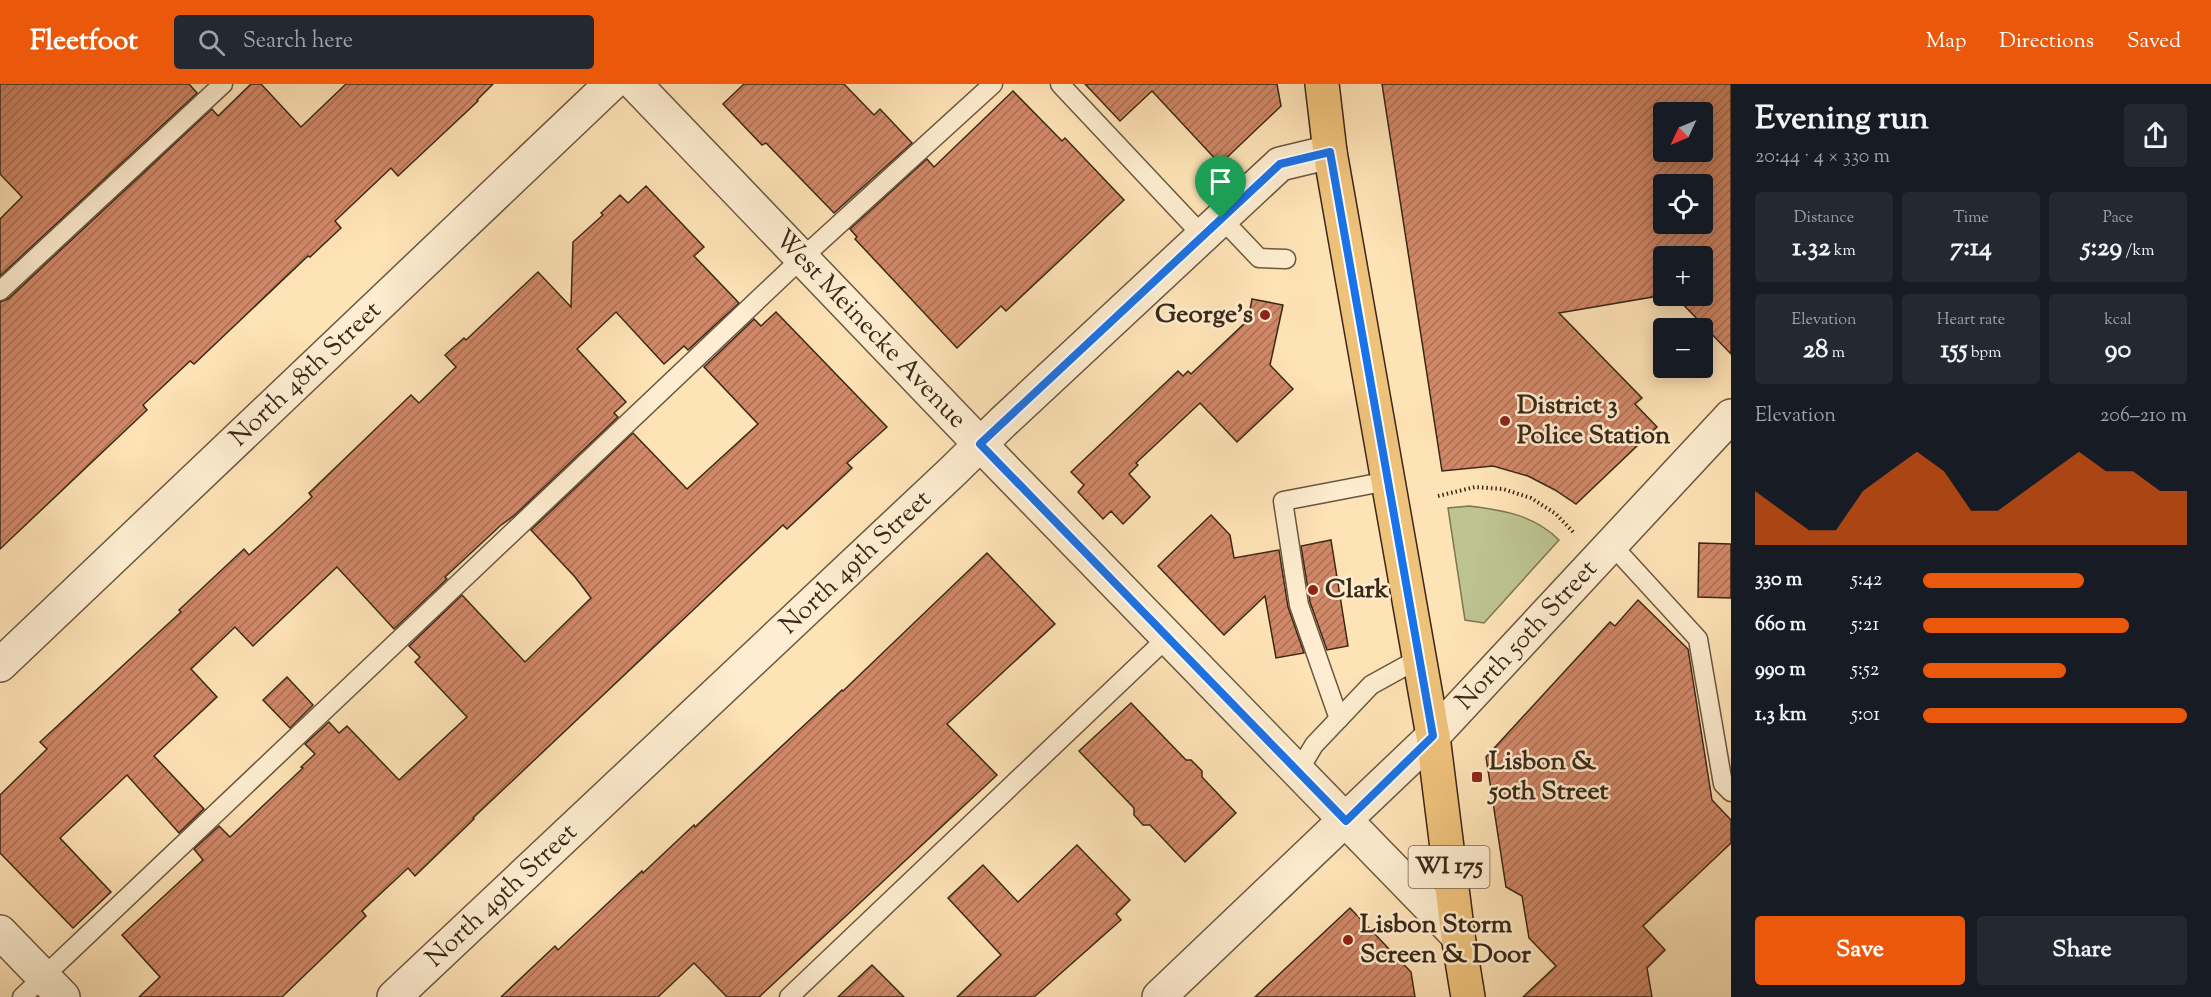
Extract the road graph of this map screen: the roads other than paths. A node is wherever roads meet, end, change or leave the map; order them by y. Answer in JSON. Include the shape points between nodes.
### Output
{"nodes":[{"id":1,"x":223,"y":84,"type":"edge"},
{"id":2,"x":610,"y":84,"type":"edge"},
{"id":3,"x":635,"y":84,"type":"edge"},
{"id":4,"x":993,"y":84,"type":"edge"},
{"id":5,"x":1060,"y":84,"type":"edge"},
{"id":6,"x":1322,"y":84,"type":"edge"},
{"id":7,"x":1330,"y":152,"type":"junction"},
{"id":8,"x":1212,"y":226,"type":"junction"},
{"id":9,"x":802,"y":258,"type":"junction"},
{"id":10,"x":1286,"y":259,"type":"dead end"},
{"id":11,"x":0,"y":291,"type":"edge"},
{"id":12,"x":1731,"y":416,"type":"edge"},
{"id":13,"x":980,"y":444,"type":"junction"},
{"id":14,"x":1388,"y":481,"type":"junction"},
{"id":15,"x":1611,"y":544,"type":"junction"},
{"id":16,"x":1168,"y":638,"type":"junction"},
{"id":17,"x":1420,"y":658,"type":"junction"},
{"id":18,"x":0,"y":665,"type":"edge"},
{"id":19,"x":1339,"y":719,"type":"junction"},
{"id":20,"x":1433,"y":736,"type":"junction"},
{"id":21,"x":1298,"y":772,"type":"junction"},
{"id":22,"x":1731,"y":792,"type":"edge"},
{"id":23,"x":1346,"y":821,"type":"junction"},
{"id":24,"x":0,"y":932,"type":"edge"},
{"id":25,"x":1458,"y":936,"type":"junction"},
{"id":26,"x":43,"y":990,"type":"edge"},
{"id":27,"x":394,"y":997,"type":"edge"},
{"id":28,"x":789,"y":997,"type":"edge"},
{"id":29,"x":1159,"y":997,"type":"edge"},
{"id":30,"x":1468,"y":997,"type":"edge"}],
"edges":[{"from":1,"to":11,"type":"lane"},
{"from":2,"to":18,"type":"street","name":"North 48th Street"},
{"from":3,"to":9,"type":"street","name":"West Meinecke Avenue"},
{"from":4,"to":9,"type":"lane"},
{"from":5,"to":8,"type":"lane"},
{"from":6,"to":7,"type":"main road","number":"WI 175"},
{"from":7,"to":8,"type":"street","name":"North 49th Street","via":[[1280,164]]},
{"from":7,"to":14,"type":"main road","number":"WI 175"},
{"from":8,"to":10,"type":"lane","via":[[1259,258]]},
{"from":8,"to":13,"type":"street","name":"North 49th Street"},
{"from":9,"to":13,"type":"street","name":"West Meinecke Avenue"},
{"from":9,"to":26,"type":"lane"},
{"from":12,"to":15,"type":"street","name":"North 50th Street"},
{"from":13,"to":16,"type":"street","name":"West Meinecke Avenue"},
{"from":13,"to":27,"type":"street","name":"North 49th Street"},
{"from":14,"to":17,"type":"main road","number":"WI 175"},
{"from":14,"to":19,"type":"lane","via":[[1283,501],[1299,605]]},
{"from":15,"to":20,"type":"street","name":"North 50th Street"},
{"from":15,"to":22,"type":"lane","via":[[1698,639],[1723,784]]},
{"from":16,"to":21,"type":"street","name":"West Meinecke Avenue"},
{"from":16,"to":28,"type":"lane"},
{"from":17,"to":19,"type":"lane","via":[[1371,686]]},
{"from":17,"to":20,"type":"main road","number":"WI 175"},
{"from":19,"to":21,"type":"lane","via":[[1314,745]]},
{"from":20,"to":23,"type":"street","name":"North 50th Street"},
{"from":20,"to":25,"type":"main road","number":"WI 175"},
{"from":21,"to":23,"type":"street","name":"West Meinecke Avenue"},
{"from":23,"to":25,"type":"street","name":"West Meinecke Avenue"},
{"from":23,"to":29,"type":"street","name":"North 50th Street"},
{"from":24,"to":26,"type":"street"},
{"from":25,"to":30,"type":"main road","number":"WI 175"}]}
